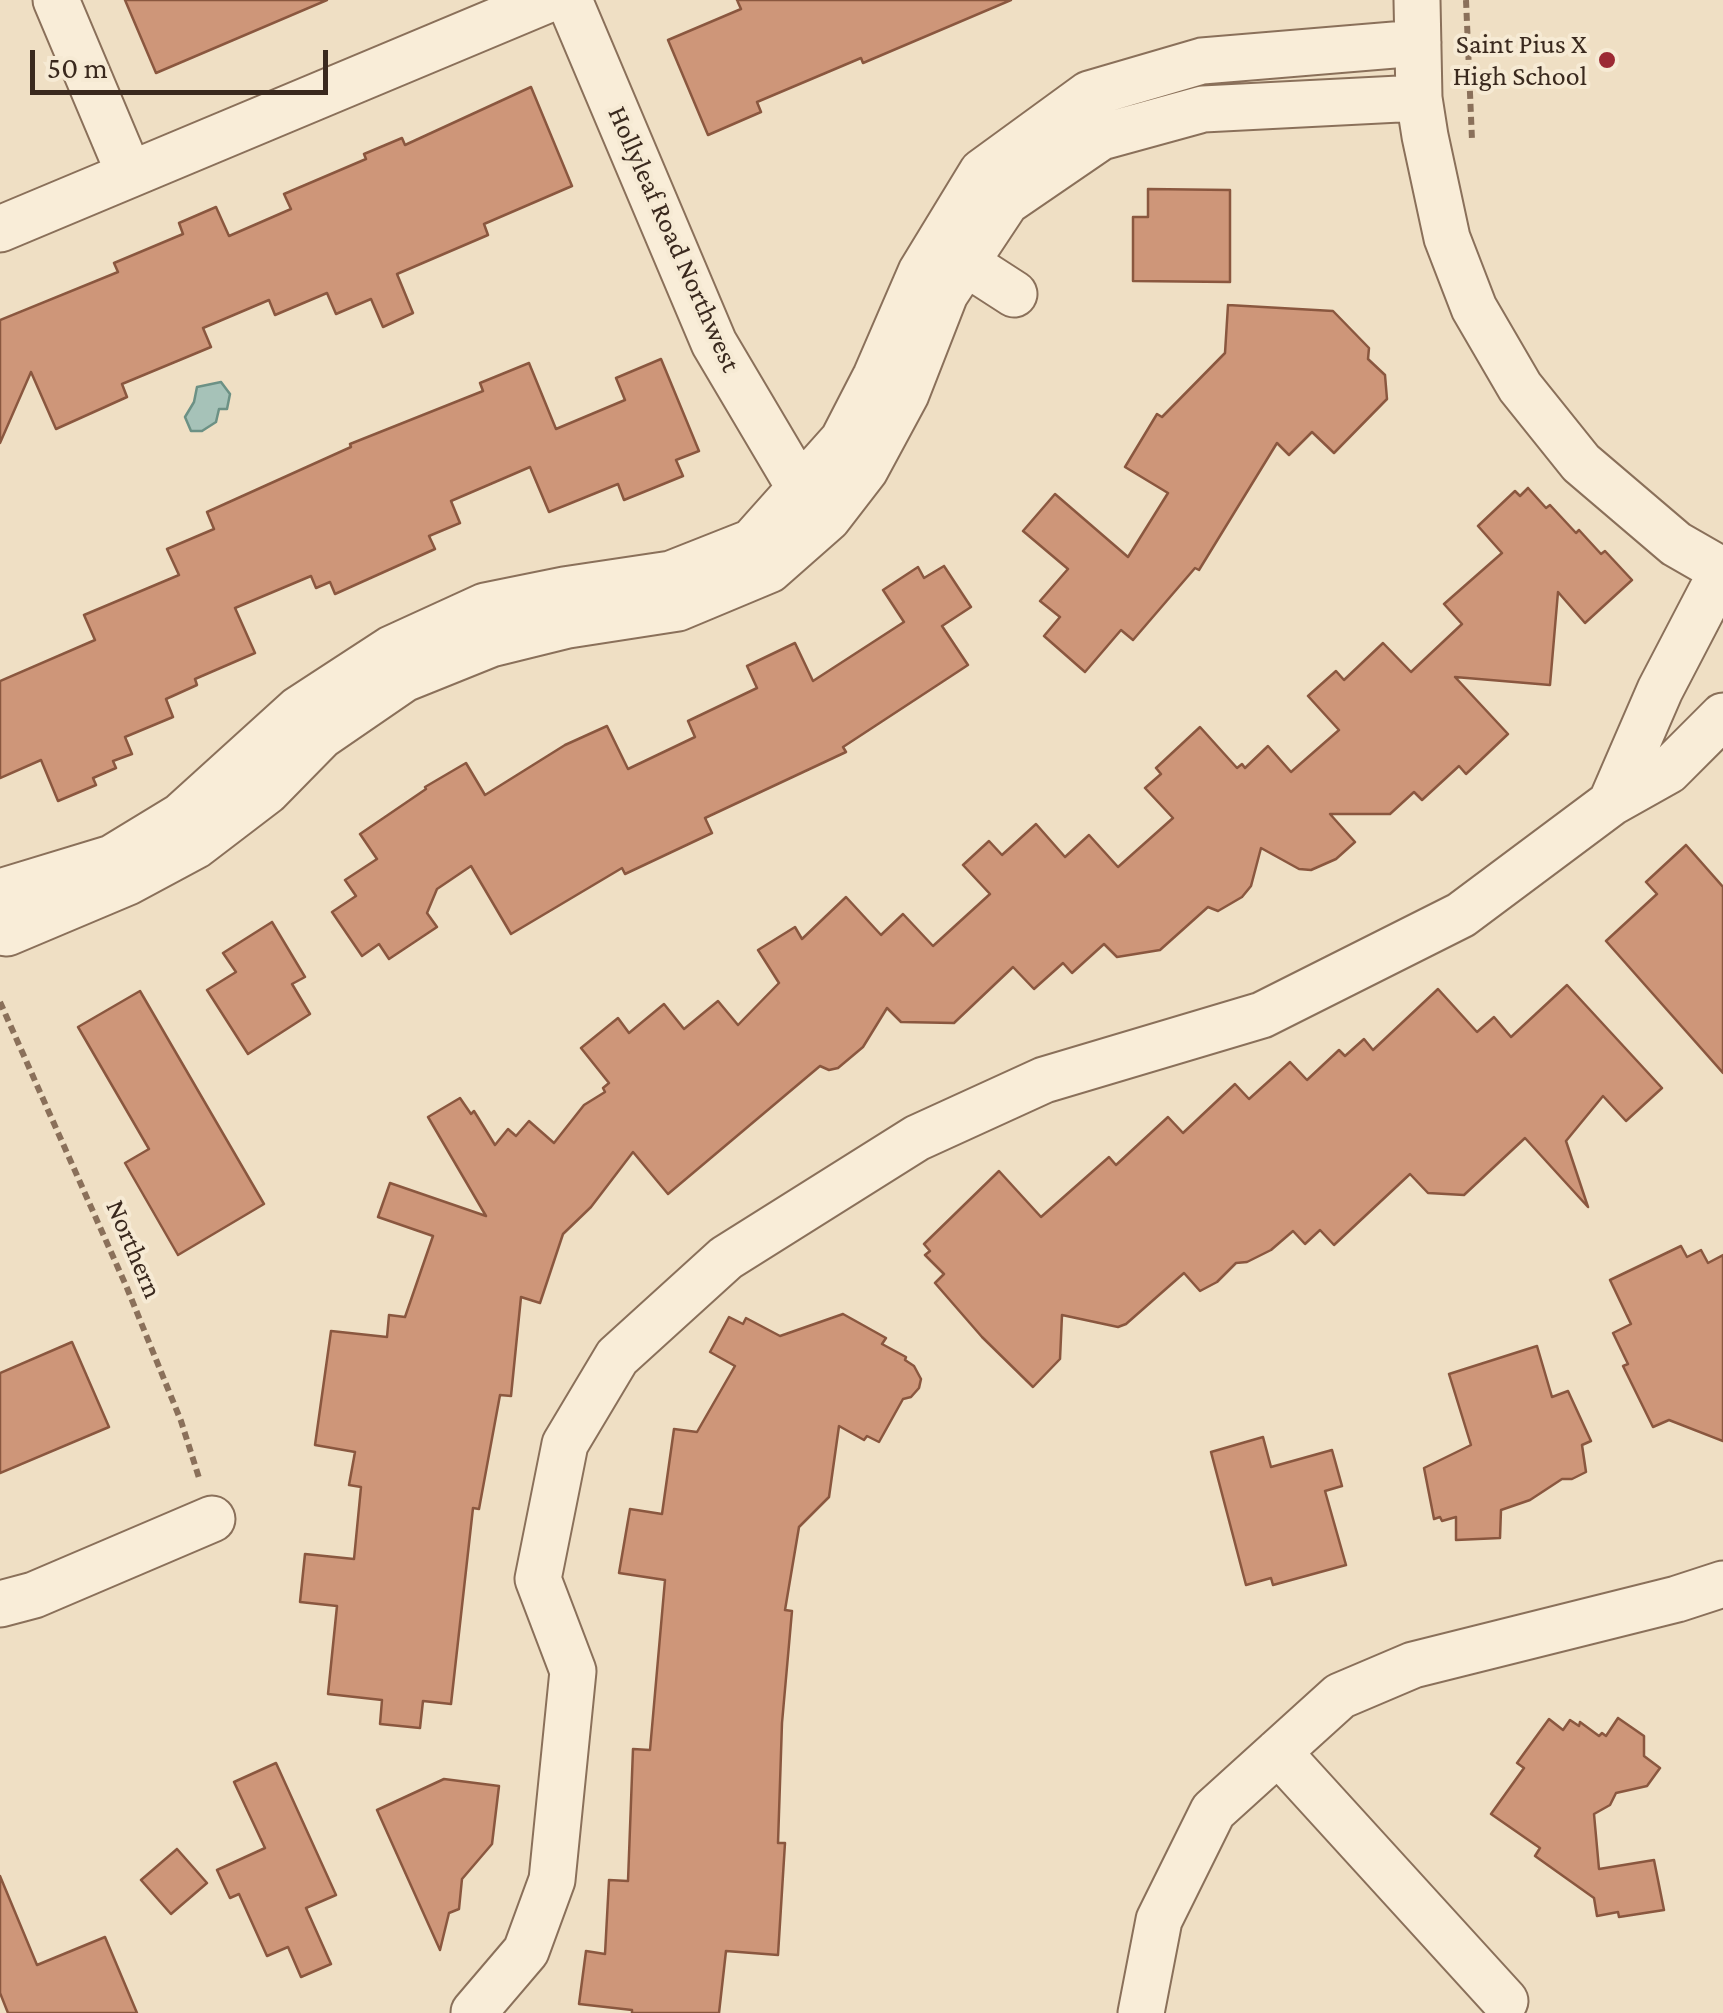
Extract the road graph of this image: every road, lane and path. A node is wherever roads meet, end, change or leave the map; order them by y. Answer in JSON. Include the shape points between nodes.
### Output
{"nodes":[{"id":1,"x":56,"y":0,"type":"edge"},
{"id":2,"x":547,"y":0,"type":"edge"},
{"id":3,"x":569,"y":0,"type":"edge"},
{"id":4,"x":1466,"y":0,"type":"edge"},
{"id":5,"x":1417,"y":22,"type":"edge"},
{"id":6,"x":1419,"y":98,"type":"junction"},
{"id":7,"x":1476,"y":158,"type":"dead end"},
{"id":8,"x":129,"y":172,"type":"junction"},
{"id":9,"x":0,"y":229,"type":"edge"},
{"id":10,"x":966,"y":263,"type":"junction"},
{"id":11,"x":1014,"y":294,"type":"dead end"},
{"id":12,"x":814,"y":504,"type":"junction"},
{"id":13,"x":1722,"y":571,"type":"edge"},
{"id":14,"x":1723,"y":716,"type":"edge"},
{"id":15,"x":1610,"y":803,"type":"junction"},
{"id":16,"x":0,"y":892,"type":"edge"},
{"id":17,"x":0,"y":932,"type":"edge"},
{"id":18,"x":0,"y":1002,"type":"edge"},
{"id":19,"x":212,"y":1519,"type":"joint"},
{"id":20,"x":1723,"y":1584,"type":"edge"},
{"id":21,"x":0,"y":1604,"type":"edge"},
{"id":22,"x":1278,"y":1752,"type":"junction"},
{"id":23,"x":1504,"y":2000,"type":"dead end"},
{"id":24,"x":474,"y":2012,"type":"edge"},
{"id":25,"x":1140,"y":2013,"type":"edge"}],
"edges":[{"from":1,"to":8,"type":"street"},
{"from":2,"to":8,"type":"street"},
{"from":3,"to":12,"type":"street","name":"Hollyleaf Road Northwest","via":[[714,343]]},
{"from":4,"to":7,"type":"path"},
{"from":5,"to":6,"type":"street"},
{"from":5,"to":12,"type":"street","via":[[1202,62],[1089,94],[982,172],[921,272]]},
{"from":6,"to":10,"type":"street","via":[[1203,109],[1100,137],[1006,202]]},
{"from":6,"to":13,"type":"street","via":[[1447,238],[1474,308],[1520,388],[1581,463],[1676,544]]},
{"from":8,"to":9,"type":"street"},
{"from":10,"to":11,"type":"street"},
{"from":10,"to":12,"type":"street","via":[[945,294],[906,394],[865,470]]},
{"from":12,"to":16,"type":"street","via":[[752,542],[670,574],[484,606],[391,649],[299,708],[181,816],[112,858]]},
{"from":12,"to":17,"type":"street","via":[[768,570],[678,608],[491,644],[404,678],[321,736],[267,791],[195,846],[128,882]]},
{"from":13,"to":15,"type":"street"},
{"from":14,"to":15,"type":"street","via":[[1668,770]]},
{"from":15,"to":24,"type":"street","via":[[1461,916],[1262,1014],[1044,1080],[917,1138],[726,1258],[617,1357],[565,1444],[538,1578],[572,1671],[552,1880],[526,1951]]},
{"from":18,"to":19,"type":"path","name":"Northern","via":[[127,1288]]},
{"from":19,"to":21,"type":"street"},
{"from":20,"to":22,"type":"street","via":[[1413,1665],[1340,1696]]},
{"from":22,"to":23,"type":"street"},
{"from":22,"to":25,"type":"street","via":[[1213,1811],[1159,1920]]}]}
